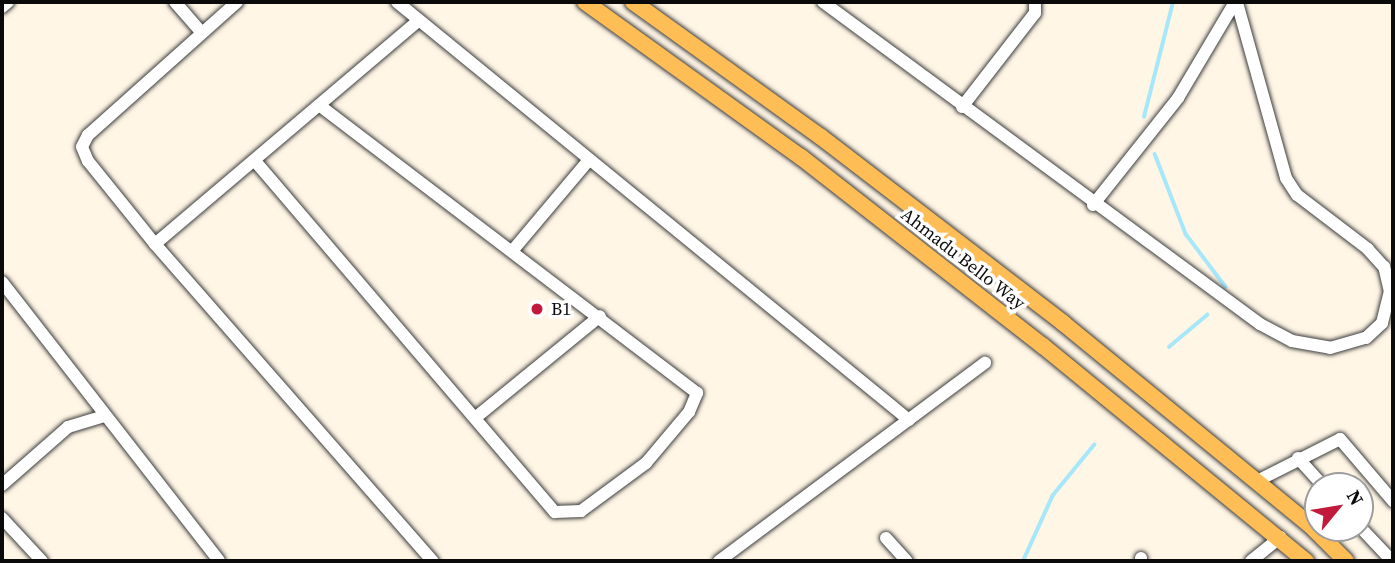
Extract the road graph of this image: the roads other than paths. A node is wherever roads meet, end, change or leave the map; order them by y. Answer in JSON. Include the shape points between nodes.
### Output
{"nodes":[{"id":1,"x":8,"y":2,"type":"edge"},
{"id":2,"x":175,"y":2,"type":"edge"},
{"id":3,"x":237,"y":2,"type":"edge"},
{"id":4,"x":397,"y":2,"type":"edge"},
{"id":5,"x":585,"y":2,"type":"edge"},
{"id":6,"x":633,"y":2,"type":"edge"},
{"id":7,"x":823,"y":2,"type":"edge"},
{"id":8,"x":1035,"y":2,"type":"edge"},
{"id":9,"x":1236,"y":2,"type":"edge"},
{"id":10,"x":2,"y":7,"type":"edge"},
{"id":11,"x":419,"y":20,"type":"junction"},
{"id":12,"x":201,"y":32,"type":"junction"},
{"id":13,"x":320,"y":106,"type":"junction"},
{"id":14,"x":962,"y":107,"type":"junction"},
{"id":15,"x":255,"y":161,"type":"junction"},
{"id":16,"x":588,"y":161,"type":"junction"},
{"id":17,"x":1093,"y":205,"type":"junction"},
{"id":18,"x":155,"y":244,"type":"junction"},
{"id":19,"x":513,"y":250,"type":"junction"},
{"id":20,"x":4,"y":290,"type":"edge"},
{"id":21,"x":600,"y":316,"type":"junction"},
{"id":22,"x":1387,"y":322,"type":"edge"},
{"id":23,"x":985,"y":363,"type":"dead end"},
{"id":24,"x":104,"y":416,"type":"junction"},
{"id":25,"x":475,"y":418,"type":"junction"},
{"id":26,"x":909,"y":419,"type":"junction"},
{"id":27,"x":1298,"y":458,"type":"junction"},
{"id":28,"x":1310,"y":472,"type":"edge"},
{"id":29,"x":1257,"y":481,"type":"junction"},
{"id":30,"x":2,"y":485,"type":"edge"},
{"id":31,"x":1393,"y":500,"type":"edge"},
{"id":32,"x":1304,"y":518,"type":"edge"},
{"id":33,"x":2,"y":519,"type":"edge"},
{"id":34,"x":1281,"y":537,"type":"junction"},
{"id":35,"x":886,"y":538,"type":"dead end"},
{"id":36,"x":1329,"y":542,"type":"edge"},
{"id":37,"x":1374,"y":542,"type":"edge"},
{"id":38,"x":41,"y":561,"type":"edge"},
{"id":39,"x":219,"y":561,"type":"edge"},
{"id":40,"x":433,"y":561,"type":"edge"},
{"id":41,"x":719,"y":561,"type":"edge"},
{"id":42,"x":907,"y":561,"type":"edge"},
{"id":43,"x":1251,"y":561,"type":"edge"},
{"id":44,"x":1306,"y":561,"type":"edge"},
{"id":45,"x":1346,"y":561,"type":"edge"},
{"id":46,"x":1392,"y":561,"type":"edge"}],
"edges":[{"from":1,"to":10,"type":"street"},
{"from":2,"to":12,"type":"street"},
{"from":3,"to":12,"type":"street"},
{"from":4,"to":11,"type":"street"},
{"from":5,"to":34,"type":"main road","name":"Ahmadu Bello Way","via":[[801,158]]},
{"from":6,"to":29,"type":"main road","name":"Ahmadu Bello Way","via":[[821,137],[1063,323]]},
{"from":7,"to":14,"type":"street"},
{"from":8,"to":14,"type":"street","via":[[1035,13]]},
{"from":9,"to":17,"type":"street","via":[[1178,98]]},
{"from":9,"to":22,"type":"street","via":[[1286,178],[1297,195],[1368,249],[1384,267],[1390,292]]},
{"from":11,"to":13,"type":"street"},
{"from":11,"to":16,"type":"street"},
{"from":12,"to":18,"type":"street","via":[[88,135],[82,146],[88,161]]},
{"from":13,"to":15,"type":"street"},
{"from":13,"to":19,"type":"street"},
{"from":14,"to":17,"type":"street"},
{"from":15,"to":18,"type":"street"},
{"from":15,"to":25,"type":"street"},
{"from":16,"to":19,"type":"street"},
{"from":16,"to":26,"type":"street"},
{"from":17,"to":22,"type":"street","via":[[1260,324],[1292,341],[1330,348],[1366,338]]},
{"from":18,"to":40,"type":"street"},
{"from":19,"to":21,"type":"street"},
{"from":20,"to":24,"type":"street"},
{"from":21,"to":25,"type":"street"},
{"from":21,"to":25,"type":"street","via":[[697,393],[689,412],[646,463],[581,510],[555,512]]},
{"from":23,"to":26,"type":"street"},
{"from":24,"to":30,"type":"street","via":[[68,427]]},
{"from":24,"to":39,"type":"street"},
{"from":26,"to":41,"type":"street"},
{"from":27,"to":28,"type":"street"},
{"from":27,"to":29,"type":"street"},
{"from":27,"to":31,"type":"street","via":[[1340,439]]},
{"from":29,"to":32,"type":"main road","name":"Ahmadu Bello Way"},
{"from":33,"to":38,"type":"street"},
{"from":34,"to":43,"type":"street"},
{"from":34,"to":44,"type":"main road","name":"Ahmadu Bello Way"},
{"from":35,"to":42,"type":"street"},
{"from":36,"to":45,"type":"main road","name":"Ahmadu Bello Way"},
{"from":37,"to":46,"type":"street"}]}
